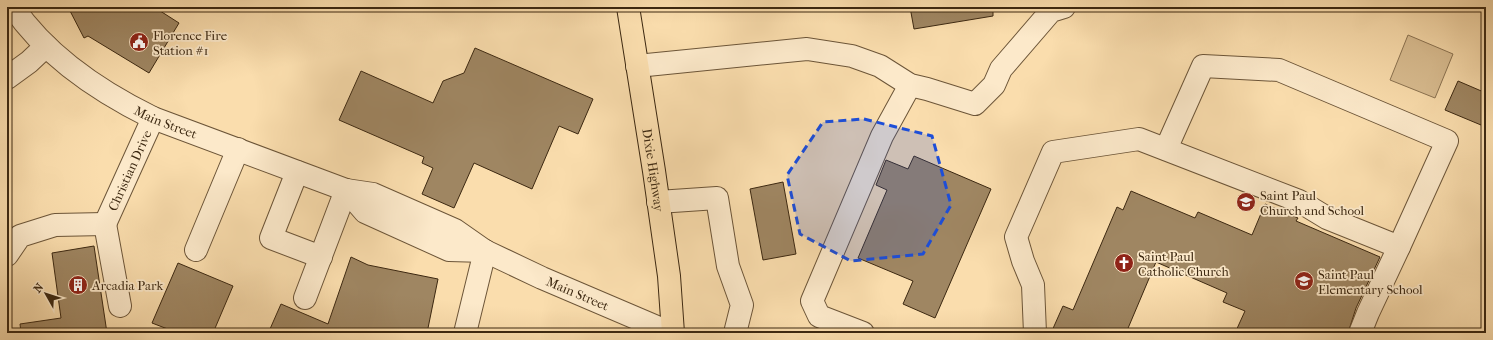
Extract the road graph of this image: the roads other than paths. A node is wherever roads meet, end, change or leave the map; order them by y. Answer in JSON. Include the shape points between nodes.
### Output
{"nodes":[{"id":1,"x":628,"y":7,"type":"edge"},
{"id":2,"x":1064,"y":7,"type":"edge"},
{"id":3,"x":14,"y":12,"type":"edge"},
{"id":4,"x":46,"y":46,"type":"junction"},
{"id":5,"x":638,"y":66,"type":"junction"},
{"id":6,"x":7,"y":78,"type":"edge"},
{"id":7,"x":910,"y":85,"type":"junction"},
{"id":8,"x":153,"y":118,"type":"junction"},
{"id":9,"x":1166,"y":149,"type":"junction"},
{"id":10,"x":238,"y":150,"type":"junction"},
{"id":11,"x":297,"y":172,"type":"junction"},
{"id":12,"x":346,"y":190,"type":"junction"},
{"id":13,"x":658,"y":202,"type":"junction"},
{"id":14,"x":105,"y":224,"type":"junction"},
{"id":15,"x":1399,"y":248,"type":"junction"},
{"id":16,"x":196,"y":250,"type":"dead end"},
{"id":17,"x":485,"y":251,"type":"junction"},
{"id":18,"x":7,"y":255,"type":"edge"},
{"id":19,"x":321,"y":257,"type":"junction"},
{"id":20,"x":305,"y":298,"type":"dead end"},
{"id":21,"x":120,"y":306,"type":"dead end"},
{"id":22,"x":465,"y":333,"type":"edge"},
{"id":23,"x":672,"y":333,"type":"edge"},
{"id":24,"x":735,"y":333,"type":"edge"},
{"id":25,"x":863,"y":333,"type":"edge"},
{"id":26,"x":1035,"y":333,"type":"edge"},
{"id":27,"x":1360,"y":333,"type":"edge"}],
"edges":[{"from":1,"to":5,"type":"main road","name":"Dixie Highway"},
{"from":2,"to":7,"type":"street","via":[[1051,12],[1001,70],[994,86],[975,104]]},
{"from":3,"to":4,"type":"street","name":"Main Street"},
{"from":4,"to":6,"type":"street"},
{"from":4,"to":8,"type":"street","name":"Main Street","via":[[60,60],[83,76],[134,109]]},
{"from":5,"to":7,"type":"street","via":[[807,49],[852,56],[880,66]]},
{"from":5,"to":13,"type":"main road","name":"Dixie Highway"},
{"from":7,"to":25,"type":"street","via":[[882,136],[812,301],[819,316]]},
{"from":8,"to":10,"type":"street","name":"Main Street"},
{"from":8,"to":14,"type":"street","name":"Christian Drive"},
{"from":9,"to":15,"type":"street","via":[[1299,201],[1327,218]]},
{"from":9,"to":15,"type":"street","via":[[1203,66],[1279,70],[1372,109],[1447,141]]},
{"from":9,"to":26,"type":"street","via":[[1140,139],[1053,152],[1016,237],[1033,285]]},
{"from":10,"to":11,"type":"street","name":"Main Street"},
{"from":10,"to":16,"type":"street"},
{"from":11,"to":12,"type":"street","name":"Main Street"},
{"from":11,"to":19,"type":"street","via":[[271,238]]},
{"from":12,"to":17,"type":"street","name":"Main Street","via":[[365,212],[449,250]]},
{"from":12,"to":19,"type":"street"},
{"from":13,"to":23,"type":"main road","name":"Dixie Highway","via":[[669,276]]},
{"from":13,"to":24,"type":"street","via":[[717,198],[728,266],[742,305]]},
{"from":14,"to":18,"type":"street","via":[[55,225],[20,236]]},
{"from":14,"to":21,"type":"street"},
{"from":15,"to":27,"type":"street"},
{"from":17,"to":22,"type":"street"},
{"from":17,"to":23,"type":"street","name":"Main Street"},
{"from":19,"to":20,"type":"street"}]}
